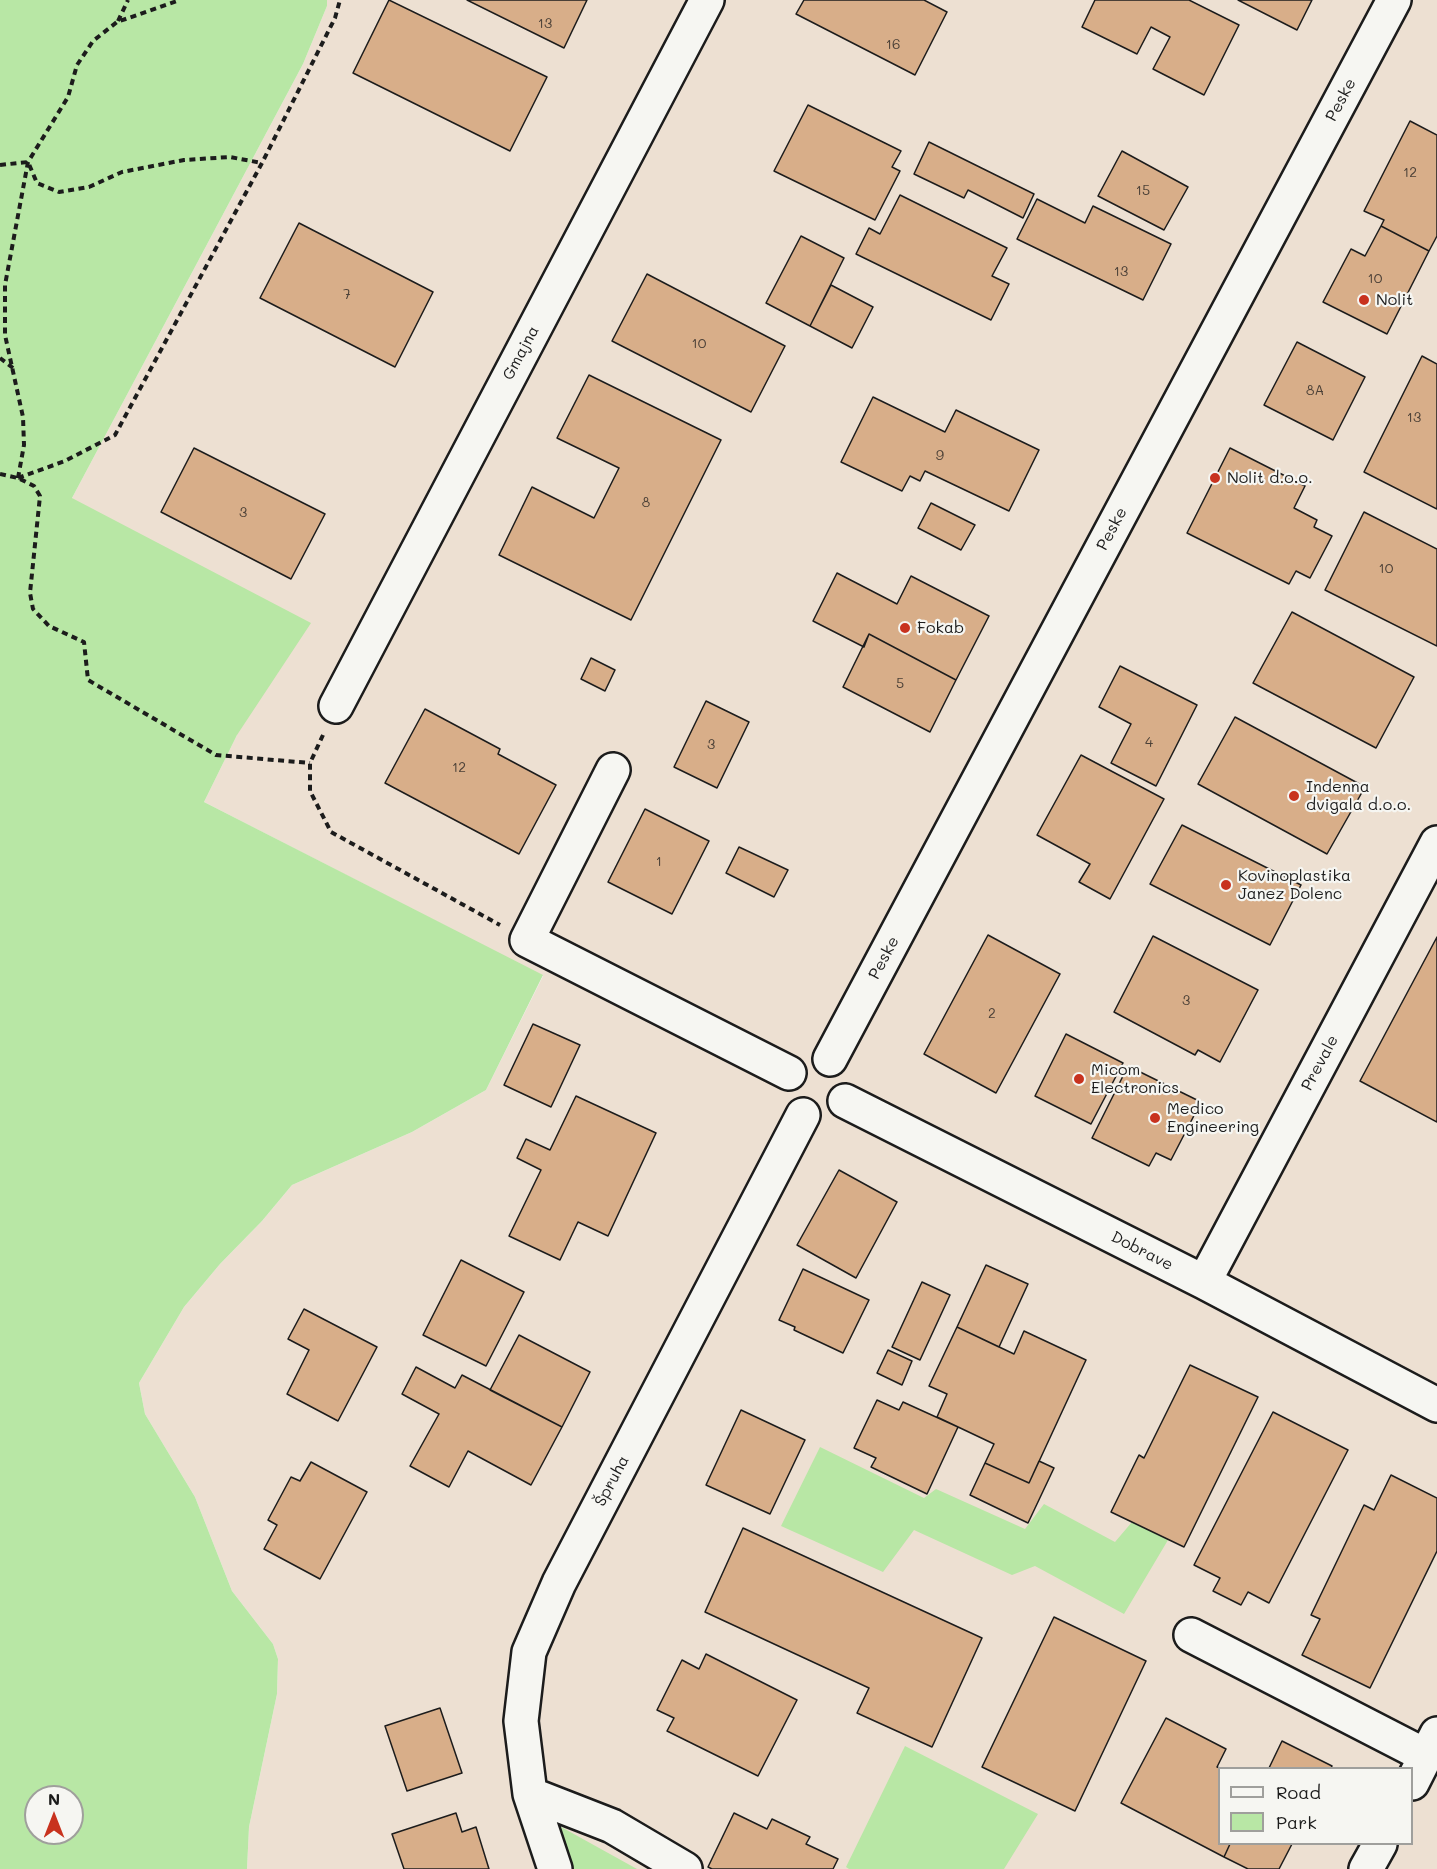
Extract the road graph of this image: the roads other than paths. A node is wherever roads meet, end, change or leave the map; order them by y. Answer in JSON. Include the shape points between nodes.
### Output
{"nodes":[{"id":1,"x":707,"y":0,"type":"edge"},
{"id":2,"x":1394,"y":0,"type":"edge"},
{"id":3,"x":336,"y":706,"type":"road end"},
{"id":4,"x":614,"y":770,"type":"dead end"},
{"id":5,"x":1437,"y":843,"type":"edge"},
{"id":6,"x":830,"y":1059,"type":"junction"},
{"id":7,"x":789,"y":1073,"type":"junction"},
{"id":8,"x":845,"y":1101,"type":"junction"},
{"id":9,"x":803,"y":1115,"type":"junction"},
{"id":10,"x":1204,"y":1282,"type":"junction"},
{"id":11,"x":1437,"y":1405,"type":"edge"},
{"id":12,"x":1191,"y":1635,"type":"dead end"},
{"id":13,"x":1425,"y":1758,"type":"edge"},
{"id":14,"x":530,"y":1794,"type":"junction"},
{"id":15,"x":1379,"y":1845,"type":"edge"},
{"id":16,"x":555,"y":1869,"type":"edge"},
{"id":17,"x":685,"y":1869,"type":"edge"},
{"id":18,"x":1366,"y":1869,"type":"edge"}],
"edges":[{"from":1,"to":3,"type":"street","name":"Gmajna"},
{"from":2,"to":6,"type":"street","name":"Peske"},
{"from":4,"to":7,"type":"street","via":[[527,940]]},
{"from":5,"to":10,"type":"street","name":"Prevale"},
{"from":6,"to":7,"type":"street","via":[[802,1059]]},
{"from":6,"to":8,"type":"street","via":[[844,1072],[848,1091]]},
{"from":7,"to":9,"type":"street","via":[[786,1093],[795,1110]]},
{"from":8,"to":9,"type":"street","via":[[840,1109],[822,1118]]},
{"from":8,"to":10,"type":"street","name":"Dobrave"},
{"from":9,"to":14,"type":"street","name":"Špruha","via":[[559,1584],[529,1652],[521,1721]]},
{"from":10,"to":11,"type":"street","name":"Dobrave"},
{"from":12,"to":13,"type":"street"},
{"from":14,"to":16,"type":"street","name":"Špruha"},
{"from":14,"to":17,"type":"street","via":[[612,1826]]},
{"from":15,"to":18,"type":"street"}]}
